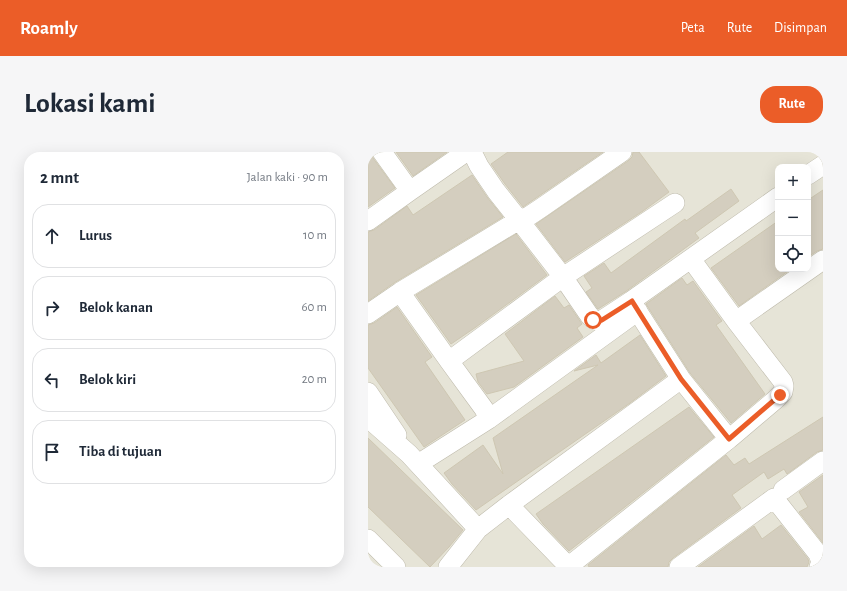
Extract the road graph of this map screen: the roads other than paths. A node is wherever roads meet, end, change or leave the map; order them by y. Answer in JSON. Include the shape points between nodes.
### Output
{"nodes":[{"id":1,"x":382,"y":152,"type":"edge"},
{"id":2,"x":466,"y":152,"type":"edge"},
{"id":3,"x":472,"y":152,"type":"edge"},
{"id":4,"x":622,"y":152,"type":"edge"},
{"id":5,"x":823,"y":164,"type":"edge"},
{"id":6,"x":811,"y":173,"type":"edge"},
{"id":7,"x":410,"y":191,"type":"junction"},
{"id":8,"x":775,"y":199,"type":"edge"},
{"id":9,"x":675,"y":202,"type":"dead end"},
{"id":10,"x":519,"y":220,"type":"junction"},
{"id":11,"x":368,"y":221,"type":"edge"},
{"id":12,"x":691,"y":259,"type":"junction"},
{"id":13,"x":823,"y":260,"type":"edge"},
{"id":14,"x":563,"y":277,"type":"junction"},
{"id":15,"x":400,"y":292,"type":"junction"},
{"id":16,"x":635,"y":306,"type":"junction"},
{"id":17,"x":368,"y":314,"type":"edge"},
{"id":18,"x":736,"y":321,"type":"junction"},
{"id":19,"x":449,"y":361,"type":"junction"},
{"id":20,"x":681,"y":379,"type":"junction"},
{"id":21,"x":368,"y":392,"type":"edge"},
{"id":22,"x":368,"y":418,"type":"edge"},
{"id":23,"x":489,"y":419,"type":"junction"},
{"id":24,"x":729,"y":439,"type":"junction"},
{"id":25,"x":413,"y":459,"type":"junction"},
{"id":26,"x":823,"y":461,"type":"edge"},
{"id":27,"x":783,"y":490,"type":"dead end"},
{"id":28,"x":509,"y":505,"type":"junction"},
{"id":29,"x":478,"y":529,"type":"junction"},
{"id":30,"x":368,"y":539,"type":"edge"},
{"id":31,"x":569,"y":566,"type":"edge"},
{"id":32,"x":396,"y":567,"type":"edge"},
{"id":33,"x":448,"y":567,"type":"edge"},
{"id":34,"x":679,"y":567,"type":"edge"},
{"id":35,"x":819,"y":567,"type":"edge"}],
"edges":[{"from":1,"to":7,"type":"street"},
{"from":2,"to":7,"type":"street"},
{"from":3,"to":10,"type":"street","via":[[496,191]]},
{"from":4,"to":10,"type":"street","via":[[542,208]]},
{"from":5,"to":6,"type":"street"},
{"from":7,"to":11,"type":"street"},
{"from":8,"to":12,"type":"street"},
{"from":9,"to":14,"type":"street"},
{"from":10,"to":14,"type":"street"},
{"from":10,"to":15,"type":"street"},
{"from":12,"to":16,"type":"street"},
{"from":12,"to":18,"type":"street"},
{"from":13,"to":18,"type":"street"},
{"from":14,"to":16,"type":"street","via":[[595,320],[602,320]]},
{"from":14,"to":19,"type":"street"},
{"from":15,"to":17,"type":"street"},
{"from":15,"to":19,"type":"street"},
{"from":16,"to":20,"type":"street"},
{"from":16,"to":23,"type":"street"},
{"from":18,"to":24,"type":"street","via":[[784,386],[780,395]]},
{"from":19,"to":23,"type":"street"},
{"from":20,"to":24,"type":"street"},
{"from":20,"to":28,"type":"street"},
{"from":21,"to":25,"type":"street"},
{"from":22,"to":25,"type":"street"},
{"from":23,"to":25,"type":"street"},
{"from":24,"to":31,"type":"street"},
{"from":25,"to":29,"type":"street"},
{"from":26,"to":27,"type":"street"},
{"from":28,"to":29,"type":"street"},
{"from":28,"to":31,"type":"street"},
{"from":29,"to":33,"type":"street"},
{"from":30,"to":32,"type":"street"},
{"from":34,"to":35,"type":"street","via":[[774,498],[818,554],[821,562]]}]}
